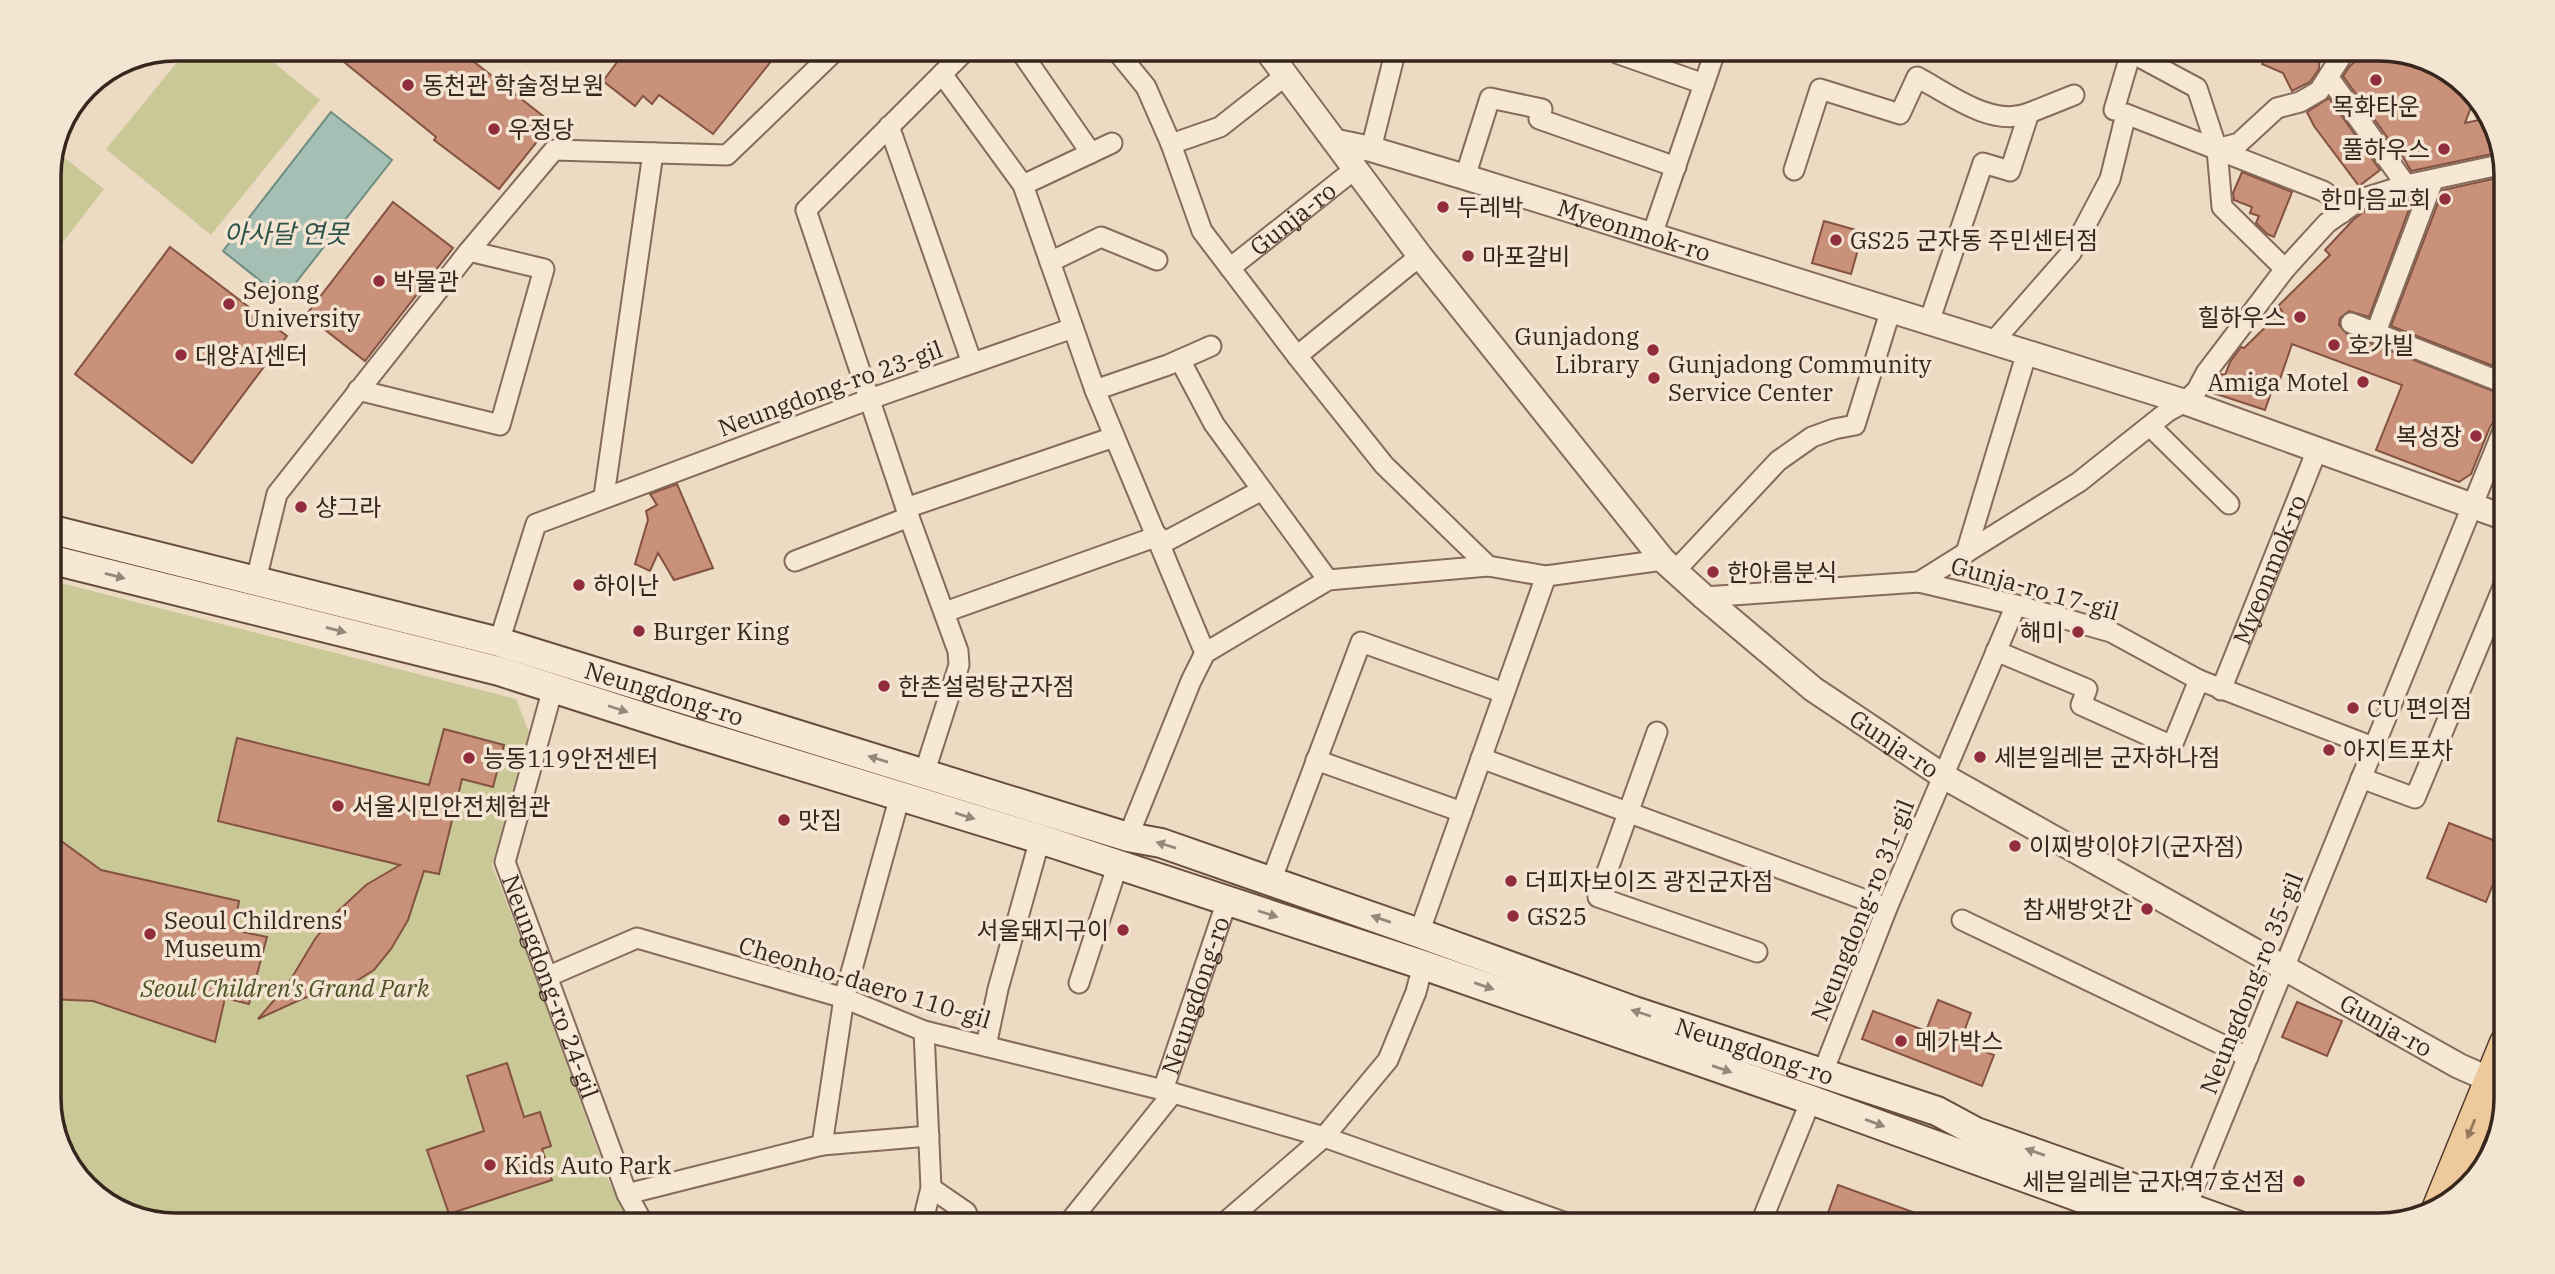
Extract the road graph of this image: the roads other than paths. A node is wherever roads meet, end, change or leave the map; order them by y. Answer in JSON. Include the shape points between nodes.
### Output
{"nodes":[{"id":1,"x":825,"y":61,"type":"edge"},
{"id":2,"x":955,"y":61,"type":"edge"},
{"id":3,"x":1027,"y":61,"type":"edge"},
{"id":4,"x":1125,"y":61,"type":"edge"},
{"id":5,"x":1275,"y":61,"type":"edge"},
{"id":6,"x":1393,"y":61,"type":"edge"},
{"id":7,"x":1639,"y":61,"type":"edge"},
{"id":8,"x":1712,"y":61,"type":"edge"},
{"id":9,"x":2130,"y":61,"type":"edge"},
{"id":10,"x":2150,"y":61,"type":"edge"},
{"id":11,"x":2339,"y":61,"type":"edge"},
{"id":12,"x":942,"y":74,"type":"junction"},
{"id":13,"x":1286,"y":76,"type":"junction"},
{"id":14,"x":2329,"y":78,"type":"junction"},
{"id":15,"x":1704,"y":84,"type":"junction"},
{"id":16,"x":2074,"y":95,"type":"dead end"},
{"id":17,"x":2120,"y":112,"type":"junction"},
{"id":18,"x":2029,"y":113,"type":"junction"},
{"id":19,"x":889,"y":126,"type":"junction"},
{"id":20,"x":1337,"y":142,"type":"junction"},
{"id":21,"x":1112,"y":143,"type":"dead end"},
{"id":22,"x":1171,"y":144,"type":"junction"},
{"id":23,"x":1371,"y":149,"type":"junction"},
{"id":24,"x":2217,"y":149,"type":"junction"},
{"id":25,"x":653,"y":153,"type":"junction"},
{"id":26,"x":1091,"y":153,"type":"junction"},
{"id":27,"x":2493,"y":163,"type":"edge"},
{"id":28,"x":1676,"y":167,"type":"junction"},
{"id":29,"x":1355,"y":169,"type":"junction"},
{"id":30,"x":1794,"y":170,"type":"dead end"},
{"id":31,"x":1465,"y":177,"type":"junction"},
{"id":32,"x":2433,"y":181,"type":"junction"},
{"id":33,"x":1023,"y":185,"type":"junction"},
{"id":34,"x":2406,"y":185,"type":"junction"},
{"id":35,"x":2342,"y":213,"type":"junction"},
{"id":36,"x":1652,"y":235,"type":"junction"},
{"id":37,"x":469,"y":251,"type":"junction"},
{"id":38,"x":1420,"y":256,"type":"junction"},
{"id":39,"x":1157,"y":260,"type":"dead end"},
{"id":40,"x":1050,"y":262,"type":"junction"},
{"id":41,"x":1230,"y":268,"type":"junction"},
{"id":42,"x":2285,"y":269,"type":"junction"},
{"id":43,"x":1891,"y":309,"type":"junction"},
{"id":44,"x":1928,"y":322,"type":"junction"},
{"id":45,"x":2351,"y":323,"type":"dead end"},
{"id":46,"x":1073,"y":328,"type":"junction"},
{"id":47,"x":2376,"y":332,"type":"junction"},
{"id":48,"x":1993,"y":342,"type":"junction"},
{"id":49,"x":1211,"y":346,"type":"dead end"},
{"id":50,"x":2027,"y":352,"type":"junction"},
{"id":51,"x":1297,"y":356,"type":"junction"},
{"id":52,"x":1180,"y":360,"type":"junction"},
{"id":53,"x":972,"y":363,"type":"junction"},
{"id":54,"x":2494,"y":379,"type":"edge"},
{"id":55,"x":358,"y":390,"type":"junction"},
{"id":56,"x":1095,"y":390,"type":"junction"},
{"id":57,"x":870,"y":399,"type":"junction"},
{"id":58,"x":2185,"y":402,"type":"junction"},
{"id":59,"x":2150,"y":426,"type":"junction"},
{"id":60,"x":1114,"y":437,"type":"junction"},
{"id":61,"x":2317,"y":450,"type":"junction"},
{"id":62,"x":2494,"y":452,"type":"edge"},
{"id":63,"x":1262,"y":490,"type":"junction"},
{"id":64,"x":604,"y":496,"type":"junction"},
{"id":65,"x":2229,"y":504,"type":"dead end"},
{"id":66,"x":2472,"y":506,"type":"junction"},
{"id":67,"x":908,"y":512,"type":"junction"},
{"id":68,"x":2494,"y":514,"type":"edge"},
{"id":69,"x":61,"y":531,"type":"edge"},
{"id":70,"x":1159,"y":540,"type":"junction"},
{"id":71,"x":1966,"y":553,"type":"junction"},
{"id":72,"x":61,"y":562,"type":"edge"},
{"id":73,"x":795,"y":562,"type":"dead end"},
{"id":74,"x":1669,"y":565,"type":"junction"},
{"id":75,"x":1488,"y":566,"type":"junction"},
{"id":76,"x":1546,"y":576,"type":"junction"},
{"id":77,"x":256,"y":580,"type":"junction"},
{"id":78,"x":1328,"y":580,"type":"junction"},
{"id":79,"x":1919,"y":582,"type":"junction"},
{"id":80,"x":1704,"y":597,"type":"junction"},
{"id":81,"x":2016,"y":605,"type":"junction"},
{"id":82,"x":2494,"y":609,"type":"edge"},
{"id":83,"x":945,"y":612,"type":"junction"},
{"id":84,"x":499,"y":642,"type":"junction"},
{"id":85,"x":1996,"y":651,"type":"junction"},
{"id":86,"x":1205,"y":653,"type":"junction"},
{"id":87,"x":560,"y":662,"type":"junction"},
{"id":88,"x":2199,"y":680,"type":"junction"},
{"id":89,"x":553,"y":688,"type":"junction"},
{"id":90,"x":2221,"y":690,"type":"junction"},
{"id":91,"x":1504,"y":693,"type":"junction"},
{"id":92,"x":1657,"y":732,"type":"dead end"},
{"id":93,"x":2372,"y":747,"type":"junction"},
{"id":94,"x":1481,"y":758,"type":"junction"},
{"id":95,"x":1316,"y":760,"type":"junction"},
{"id":96,"x":924,"y":774,"type":"junction"},
{"id":97,"x":1943,"y":776,"type":"junction"},
{"id":98,"x":2361,"y":778,"type":"junction"},
{"id":99,"x":900,"y":796,"type":"junction"},
{"id":100,"x":1462,"y":812,"type":"junction"},
{"id":101,"x":1628,"y":812,"type":"junction"},
{"id":102,"x":1128,"y":837,"type":"junction"},
{"id":103,"x":1040,"y":839,"type":"junction"},
{"id":104,"x":1118,"y":864,"type":"junction"},
{"id":105,"x":1271,"y":881,"type":"junction"},
{"id":106,"x":1227,"y":901,"type":"junction"},
{"id":107,"x":1887,"y":908,"type":"junction"},
{"id":108,"x":1962,"y":920,"type":"dead end"},
{"id":109,"x":1419,"y":933,"type":"junction"},
{"id":110,"x":1757,"y":952,"type":"dead end"},
{"id":111,"x":1423,"y":965,"type":"junction"},
{"id":112,"x":2284,"y":967,"type":"junction"},
{"id":113,"x":549,"y":976,"type":"junction"},
{"id":114,"x":1079,"y":983,"type":"dead end"},
{"id":115,"x":844,"y":998,"type":"junction"},
{"id":116,"x":924,"y":1031,"type":"junction"},
{"id":117,"x":986,"y":1046,"type":"junction"},
{"id":118,"x":2248,"y":1057,"type":"junction"},
{"id":119,"x":1823,"y":1072,"type":"junction"},
{"id":120,"x":2494,"y":1073,"type":"edge"},
{"id":121,"x":2491,"y":1080,"type":"junction"},
{"id":122,"x":1168,"y":1092,"type":"junction"},
{"id":123,"x":1811,"y":1100,"type":"junction"},
{"id":124,"x":929,"y":1136,"type":"junction"},
{"id":125,"x":1324,"y":1137,"type":"junction"},
{"id":126,"x":822,"y":1145,"type":"junction"},
{"id":127,"x":931,"y":1188,"type":"junction"},
{"id":128,"x":2446,"y":1190,"type":"edge"},
{"id":129,"x":627,"y":1194,"type":"junction"},
{"id":130,"x":637,"y":1213,"type":"edge"},
{"id":131,"x":925,"y":1213,"type":"edge"},
{"id":132,"x":962,"y":1213,"type":"edge"},
{"id":133,"x":1077,"y":1213,"type":"edge"},
{"id":134,"x":1236,"y":1213,"type":"edge"},
{"id":135,"x":1538,"y":1213,"type":"edge"},
{"id":136,"x":1765,"y":1213,"type":"edge"},
{"id":137,"x":2122,"y":1213,"type":"edge"},
{"id":138,"x":2177,"y":1213,"type":"edge"},
{"id":139,"x":2185,"y":1213,"type":"edge"}],
"edges":[{"from":1,"to":25,"type":"street","via":[[727,155]]},
{"from":2,"to":12,"type":"street"},
{"from":3,"to":26,"type":"street"},
{"from":4,"to":22,"type":"street","via":[[1146,86]]},
{"from":5,"to":13,"type":"street","name":"Gunja-ro"},
{"from":6,"to":23,"type":"street"},
{"from":7,"to":15,"type":"street"},
{"from":8,"to":15,"type":"street"},
{"from":9,"to":17,"type":"street"},
{"from":10,"to":24,"type":"street","via":[[2197,88]]},
{"from":11,"to":14,"type":"street"},
{"from":12,"to":19,"type":"street"},
{"from":12,"to":33,"type":"street"},
{"from":13,"to":20,"type":"street","name":"Gunja-ro"},
{"from":13,"to":22,"type":"street","via":[[1220,127]]},
{"from":14,"to":24,"type":"street","via":[[2319,91],[2272,111],[2239,143]]},
{"from":14,"to":34,"type":"street"},
{"from":15,"to":28,"type":"street"},
{"from":16,"to":18,"type":"street"},
{"from":17,"to":24,"type":"street"},
{"from":17,"to":48,"type":"street","via":[[2110,179],[2071,253]]},
{"from":18,"to":30,"type":"street","via":[[1986,114],[1917,77],[1900,114],[1820,89]]},
{"from":18,"to":44,"type":"street","via":[[2010,171],[1983,163]]},
{"from":19,"to":53,"type":"street"},
{"from":19,"to":57,"type":"street","via":[[806,210]]},
{"from":20,"to":23,"type":"street","name":"Myeonmok-ro"},
{"from":20,"to":29,"type":"street","name":"Gunja-ro"},
{"from":21,"to":26,"type":"street"},
{"from":22,"to":41,"type":"street","via":[[1202,231]]},
{"from":23,"to":31,"type":"street","name":"Myeonmok-ro"},
{"from":24,"to":35,"type":"street","via":[[2323,191]]},
{"from":24,"to":42,"type":"street","via":[[2222,207]]},
{"from":25,"to":37,"type":"street","via":[[554,150]]},
{"from":25,"to":64,"type":"street"},
{"from":26,"to":33,"type":"street"},
{"from":27,"to":32,"type":"street"},
{"from":28,"to":31,"type":"street","via":[[1539,120],[1542,109],[1490,98]]},
{"from":28,"to":36,"type":"street"},
{"from":29,"to":38,"type":"street","name":"Gunja-ro"},
{"from":29,"to":41,"type":"street","name":"Gunja-ro"},
{"from":31,"to":36,"type":"street","name":"Myeonmok-ro"},
{"from":32,"to":34,"type":"street"},
{"from":32,"to":47,"type":"street"},
{"from":33,"to":40,"type":"street"},
{"from":34,"to":35,"type":"street","via":[[2365,197]]},
{"from":35,"to":42,"type":"street"},
{"from":36,"to":43,"type":"street","name":"Myeonmok-ro"},
{"from":37,"to":55,"type":"street"},
{"from":37,"to":55,"type":"street","via":[[544,269],[500,425]]},
{"from":38,"to":51,"type":"street"},
{"from":38,"to":74,"type":"street","name":"Gunja-ro"},
{"from":39,"to":40,"type":"street","via":[[1101,237]]},
{"from":40,"to":46,"type":"street"},
{"from":41,"to":51,"type":"street"},
{"from":42,"to":58,"type":"street"},
{"from":43,"to":44,"type":"street","name":"Myeonmok-ro"},
{"from":43,"to":74,"type":"street","via":[[1855,425],[1812,437],[1778,461]]},
{"from":44,"to":48,"type":"street","name":"Myeonmok-ro"},
{"from":45,"to":47,"type":"street"},
{"from":46,"to":53,"type":"street","name":"Neungdong-ro 23-gil"},
{"from":46,"to":56,"type":"street"},
{"from":47,"to":54,"type":"street"},
{"from":48,"to":50,"type":"street","name":"Myeonmok-ro"},
{"from":49,"to":52,"type":"street"},
{"from":50,"to":58,"type":"street","name":"Myeonmok-ro"},
{"from":50,"to":71,"type":"street"},
{"from":51,"to":75,"type":"street","via":[[1384,465]]},
{"from":52,"to":56,"type":"street"},
{"from":52,"to":63,"type":"street","via":[[1214,424]]},
{"from":53,"to":57,"type":"street","name":"Neungdong-ro 23-gil"},
{"from":55,"to":77,"type":"street","via":[[277,494]]},
{"from":56,"to":60,"type":"street"},
{"from":57,"to":64,"type":"street","name":"Neungdong-ro 23-gil"},
{"from":57,"to":67,"type":"street"},
{"from":58,"to":59,"type":"street"},
{"from":58,"to":61,"type":"street","name":"Myeonmok-ro"},
{"from":59,"to":65,"type":"street"},
{"from":59,"to":71,"type":"street","via":[[2079,482]]},
{"from":60,"to":67,"type":"street"},
{"from":60,"to":70,"type":"street"},
{"from":61,"to":66,"type":"street","name":"Myeonmok-ro"},
{"from":61,"to":90,"type":"street","name":"Myeonmok-ro"},
{"from":62,"to":66,"type":"street","name":"Neungdong-ro 35-gil"},
{"from":63,"to":70,"type":"street"},
{"from":63,"to":78,"type":"street"},
{"from":64,"to":84,"type":"street","name":"Neungdong-ro 23-gil","via":[[536,524]]},
{"from":66,"to":68,"type":"street","name":"Myeonmok-ro"},
{"from":66,"to":93,"type":"street","name":"Neungdong-ro 35-gil"},
{"from":67,"to":73,"type":"street"},
{"from":67,"to":83,"type":"street"},
{"from":69,"to":77,"type":"main road","name":"Neungdong-ro"},
{"from":70,"to":83,"type":"street"},
{"from":70,"to":86,"type":"street"},
{"from":71,"to":79,"type":"street"},
{"from":72,"to":89,"type":"main road","name":"Neungdong-ro","one_way":true,"via":[[448,657]]},
{"from":74,"to":76,"type":"street"},
{"from":74,"to":80,"type":"street","name":"Gunja-ro"},
{"from":75,"to":76,"type":"street"},
{"from":75,"to":78,"type":"street"},
{"from":76,"to":91,"type":"street"},
{"from":77,"to":84,"type":"main road","name":"Neungdong-ro"},
{"from":78,"to":86,"type":"street"},
{"from":79,"to":80,"type":"street","name":"Gunja-ro 17-gil"},
{"from":79,"to":81,"type":"street","name":"Gunja-ro 17-gil"},
{"from":80,"to":97,"type":"street","name":"Gunja-ro","via":[[1813,689]]},
{"from":81,"to":85,"type":"street","name":"Neungdong-ro 31-gil"},
{"from":81,"to":88,"type":"street","name":"Gunja-ro 17-gil","via":[[2111,632]]},
{"from":82,"to":98,"type":"street","via":[[2415,798]]},
{"from":83,"to":96,"type":"street","via":[[959,665]]},
{"from":84,"to":87,"type":"main road","name":"Neungdong-ro"},
{"from":85,"to":88,"type":"street","via":[[2087,689],[2081,705],[2172,746]]},
{"from":85,"to":97,"type":"street","name":"Neungdong-ro 31-gil"},
{"from":86,"to":102,"type":"street"},
{"from":87,"to":89,"type":"main road","name":"Neungdong-ro 24-gil"},
{"from":96,"to":87,"type":"main road","name":"Neungdong-ro","one_way":true},
{"from":88,"to":90,"type":"street","name":"Gunja-ro 17-gil"},
{"from":89,"to":99,"type":"main road","name":"Neungdong-ro","one_way":true},
{"from":89,"to":113,"type":"street","name":"Neungdong-ro 24-gil","via":[[505,862]]},
{"from":90,"to":93,"type":"street","name":"Gunja-ro 17-gil"},
{"from":91,"to":94,"type":"street"},
{"from":91,"to":95,"type":"street","via":[[1361,642]]},
{"from":92,"to":101,"type":"street"},
{"from":93,"to":98,"type":"street","name":"Neungdong-ro 35-gil"},
{"from":94,"to":100,"type":"street"},
{"from":94,"to":101,"type":"street"},
{"from":95,"to":100,"type":"street"},
{"from":95,"to":105,"type":"street"},
{"from":96,"to":102,"type":"main road","name":"Neungdong-ro"},
{"from":97,"to":107,"type":"street","name":"Neungdong-ro 31-gil"},
{"from":97,"to":112,"type":"street","name":"Gunja-ro"},
{"from":98,"to":112,"type":"street","name":"Neungdong-ro 35-gil"},
{"from":99,"to":103,"type":"main road","name":"Neungdong-ro","one_way":true},
{"from":99,"to":115,"type":"street"},
{"from":100,"to":109,"type":"street"},
{"from":101,"to":107,"type":"street"},
{"from":101,"to":110,"type":"street","via":[[1598,897]]},
{"from":105,"to":102,"type":"main road","name":"Neungdong-ro","one_way":true,"via":[[1161,843]]},
{"from":103,"to":104,"type":"main road","name":"Neungdong-ro"},
{"from":103,"to":117,"type":"street"},
{"from":104,"to":106,"type":"main road","name":"Neungdong-ro"},
{"from":104,"to":114,"type":"street"},
{"from":109,"to":105,"type":"main road","name":"Neungdong-ro","one_way":true},
{"from":106,"to":111,"type":"main road","name":"Neungdong-ro","one_way":true},
{"from":106,"to":122,"type":"street","name":"Neungdong-ro"},
{"from":107,"to":119,"type":"street","name":"Neungdong-ro 31-gil"},
{"from":108,"to":118,"type":"street"},
{"from":119,"to":109,"type":"main road","name":"Neungdong-ro","one_way":true,"via":[[1634,1011]]},
{"from":111,"to":123,"type":"main road","name":"Neungdong-ro","one_way":true},
{"from":111,"to":125,"type":"street","via":[[1388,1060]]},
{"from":112,"to":118,"type":"street","name":"Neungdong-ro 35-gil"},
{"from":112,"to":121,"type":"street","name":"Gunja-ro"},
{"from":113,"to":115,"type":"street","name":"Cheonho-daero 110-gil","via":[[637,939]]},
{"from":113,"to":129,"type":"street","name":"Neungdong-ro 24-gil"},
{"from":115,"to":116,"type":"street","name":"Cheonho-daero 110-gil"},
{"from":115,"to":126,"type":"street"},
{"from":116,"to":117,"type":"street","name":"Cheonho-daero 110-gil"},
{"from":116,"to":124,"type":"street"},
{"from":117,"to":122,"type":"street","name":"Cheonho-daero 110-gil"},
{"from":118,"to":139,"type":"street","name":"Neungdong-ro 35-gil"},
{"from":119,"to":123,"type":"main road"},
{"from":138,"to":119,"type":"main road","name":"Neungdong-ro","one_way":true,"via":[[1976,1132],[1937,1111]]},
{"from":120,"to":121,"type":"main road"},
{"from":121,"to":128,"type":"main road","one_way":true},
{"from":122,"to":125,"type":"street","name":"Cheonho-daero 110-gil"},
{"from":122,"to":133,"type":"street"},
{"from":123,"to":136,"type":"street"},
{"from":123,"to":137,"type":"main road","name":"Neungdong-ro","one_way":true},
{"from":124,"to":126,"type":"street"},
{"from":124,"to":127,"type":"street"},
{"from":125,"to":134,"type":"street"},
{"from":125,"to":135,"type":"street","name":"Cheonho-daero 110-gil"},
{"from":126,"to":129,"type":"street"},
{"from":127,"to":131,"type":"street"},
{"from":127,"to":132,"type":"street"},
{"from":129,"to":130,"type":"street","name":"Neungdong-ro 24-gil"}]}
